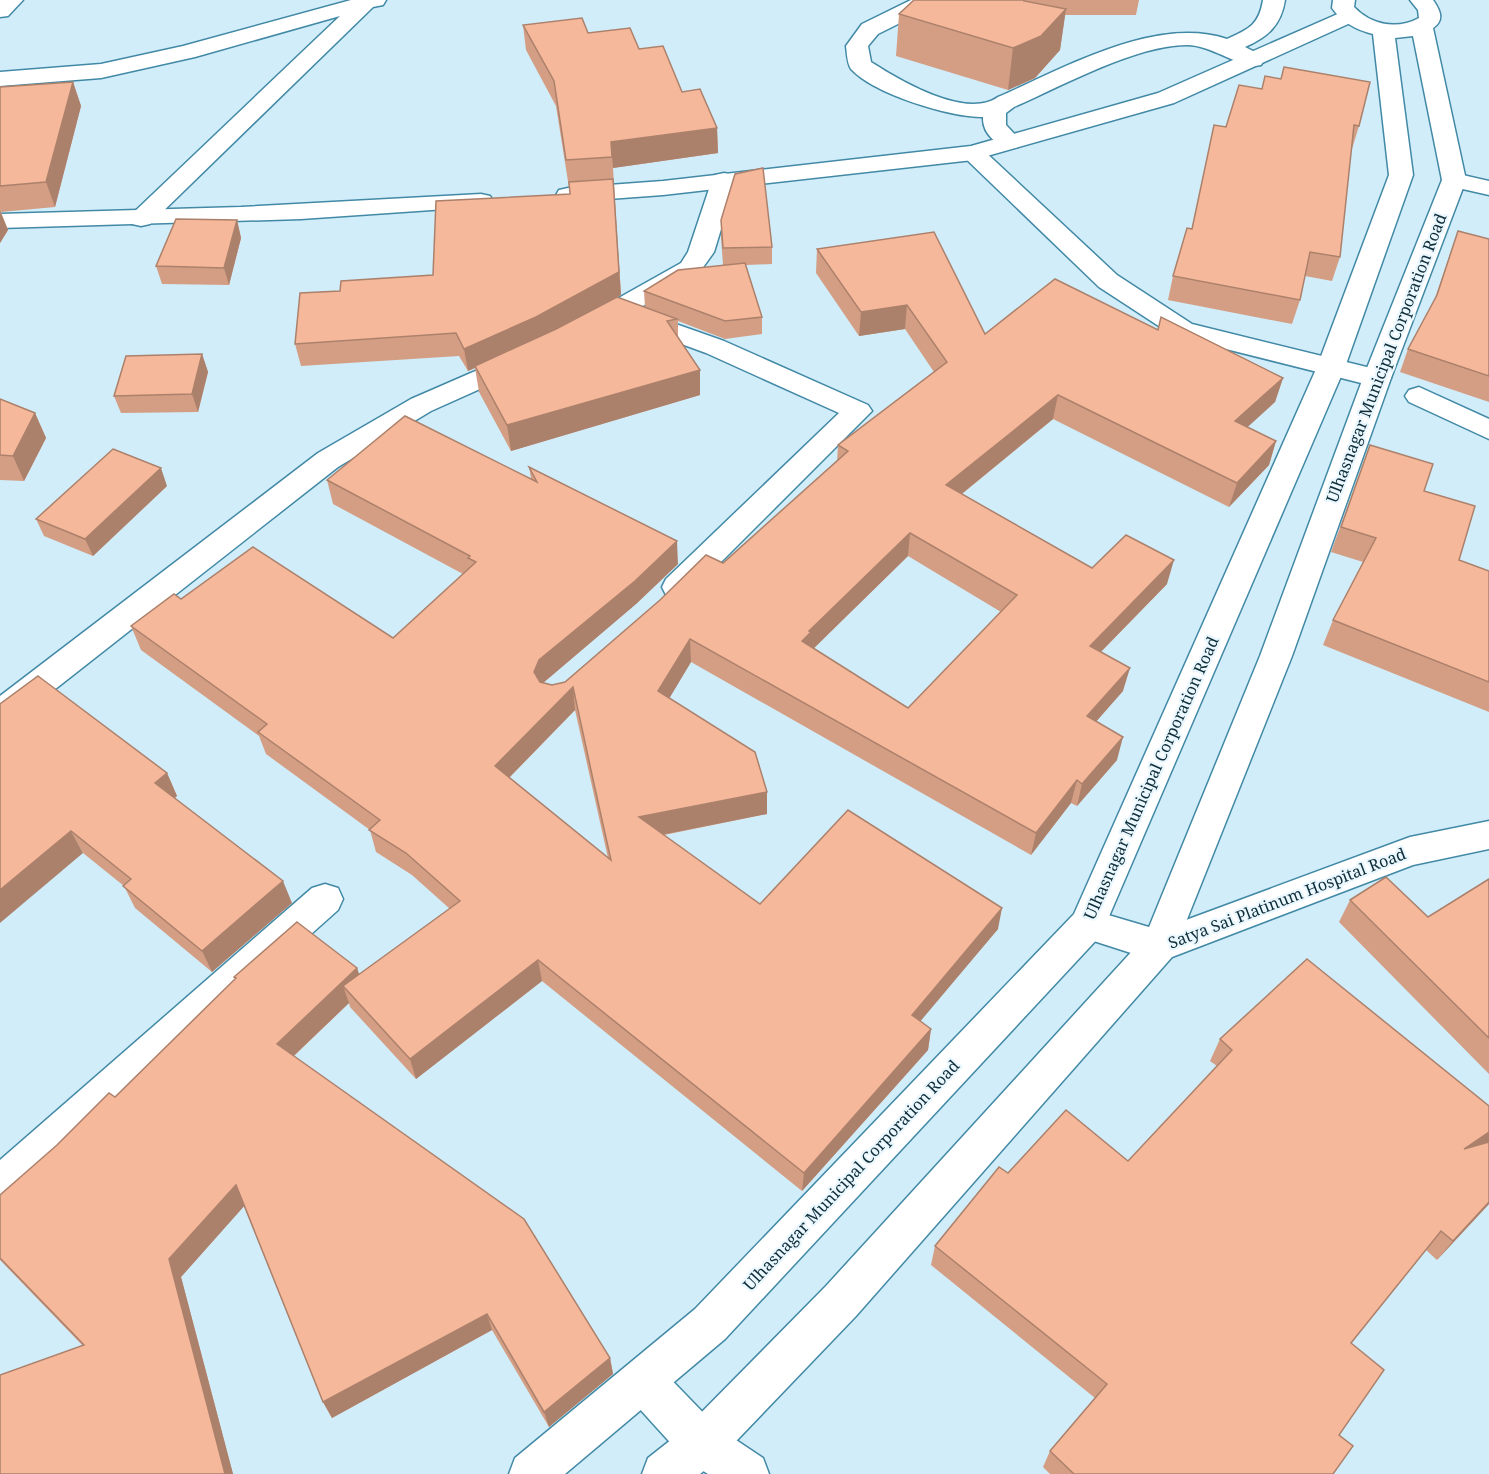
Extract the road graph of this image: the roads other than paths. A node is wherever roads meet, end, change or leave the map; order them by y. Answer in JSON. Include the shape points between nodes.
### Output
{"nodes":[{"id":1,"x":12,"y":0,"type":"edge"},
{"id":2,"x":1274,"y":0,"type":"edge"},
{"id":3,"x":371,"y":1,"type":"edge"},
{"id":4,"x":926,"y":1,"type":"edge"},
{"id":5,"x":1422,"y":7,"type":"edge"},
{"id":6,"x":1346,"y":8,"type":"edge"},
{"id":7,"x":0,"y":11,"type":"edge"},
{"id":8,"x":1383,"y":30,"type":"junction"},
{"id":9,"x":1228,"y":47,"type":"junction"},
{"id":10,"x":1253,"y":60,"type":"junction"},
{"id":11,"x":0,"y":79,"type":"edge"},
{"id":12,"x":995,"y":110,"type":"junction"},
{"id":13,"x":1010,"y":142,"type":"junction"},
{"id":14,"x":974,"y":153,"type":"junction"},
{"id":15,"x":724,"y":180,"type":"junction"},
{"id":16,"x":1454,"y":180,"type":"junction"},
{"id":17,"x":1489,"y":188,"type":"edge"},
{"id":18,"x":544,"y":197,"type":"edge"},
{"id":19,"x":508,"y":199,"type":"edge"},
{"id":20,"x":141,"y":219,"type":"junction"},
{"id":21,"x":0,"y":221,"type":"edge"},
{"id":22,"x":617,"y":310,"type":"junction"},
{"id":23,"x":569,"y":336,"type":"edge"},
{"id":24,"x":539,"y":352,"type":"edge"},
{"id":25,"x":1331,"y":367,"type":"junction"},
{"id":26,"x":1377,"y":378,"type":"junction"},
{"id":27,"x":1419,"y":396,"type":"dead end"},
{"id":28,"x":1489,"y":430,"type":"edge"},
{"id":29,"x":658,"y":606,"type":"edge"},
{"id":30,"x":0,"y":714,"type":"edge"},
{"id":31,"x":1489,"y":835,"type":"edge"},
{"id":32,"x":325,"y":899,"type":"dead end"},
{"id":33,"x":1088,"y":924,"type":"junction"},
{"id":34,"x":1159,"y":946,"type":"junction"},
{"id":35,"x":0,"y":1186,"type":"edge"},
{"id":36,"x":643,"y":1381,"type":"junction"},
{"id":37,"x":702,"y":1444,"type":"junction"},
{"id":38,"x":531,"y":1474,"type":"edge"},
{"id":39,"x":664,"y":1474,"type":"edge"},
{"id":40,"x":747,"y":1474,"type":"edge"}],
"edges":[{"from":1,"to":7,"type":"street"},
{"from":2,"to":9,"type":"street","via":[[1273,16],[1259,32]]},
{"from":3,"to":11,"type":"street","via":[[187,52],[100,71]]},
{"from":3,"to":20,"type":"street"},
{"from":4,"to":12,"type":"street","via":[[870,29],[857,46],[860,65],[922,98],[962,110]]},
{"from":5,"to":8,"type":"street","via":[[1398,31]]},
{"from":5,"to":16,"type":"street"},
{"from":6,"to":8,"type":"street","via":[[1357,21]]},
{"from":6,"to":10,"type":"street"},
{"from":8,"to":25,"type":"street","name":"Ulhasnagar Municipal Corporation Road","via":[[1401,175]]},
{"from":9,"to":10,"type":"street"},
{"from":9,"to":12,"type":"street","via":[[1204,39],[1170,39],[1129,51]]},
{"from":10,"to":13,"type":"street","via":[[1166,98]]},
{"from":12,"to":13,"type":"street","via":[[994,126]]},
{"from":13,"to":14,"type":"street"},
{"from":14,"to":15,"type":"street"},
{"from":14,"to":25,"type":"street","via":[[1108,280],[1183,330]]},
{"from":15,"to":18,"type":"street"},
{"from":15,"to":22,"type":"street","via":[[701,252],[690,268]]},
{"from":16,"to":17,"type":"street"},
{"from":16,"to":26,"type":"street","name":"Ulhasnagar Municipal Corporation Road"},
{"from":19,"to":20,"type":"street","via":[[328,212]]},
{"from":20,"to":21,"type":"street"},
{"from":22,"to":23,"type":"street"},
{"from":22,"to":29,"type":"street","via":[[715,347],[858,411]]},
{"from":24,"to":30,"type":"street","via":[[421,405],[328,460]]},
{"from":25,"to":26,"type":"street"},
{"from":25,"to":33,"type":"street","name":"Ulhasnagar Municipal Corporation Road"},
{"from":26,"to":34,"type":"street","name":"Ulhasnagar Municipal Corporation Road","via":[[1276,656]]},
{"from":27,"to":28,"type":"street"},
{"from":31,"to":34,"type":"street","name":"Satya Sai Platinum Hospital Road","via":[[1410,851]]},
{"from":32,"to":35,"type":"street"},
{"from":33,"to":34,"type":"street","name":"Satya Sai Platinum Hospital Road"},
{"from":33,"to":36,"type":"street","name":"Ulhasnagar Municipal Corporation Road","via":[[710,1324]]},
{"from":34,"to":37,"type":"street","name":"Ulhasnagar Municipal Corporation Road","via":[[841,1301]]},
{"from":36,"to":37,"type":"street"},
{"from":36,"to":38,"type":"street","name":"Ulhasnagar Municipal Corporation Road"},
{"from":37,"to":39,"type":"street","name":"Ulhasnagar Municipal Corporation Road"},
{"from":37,"to":40,"type":"street"}]}
